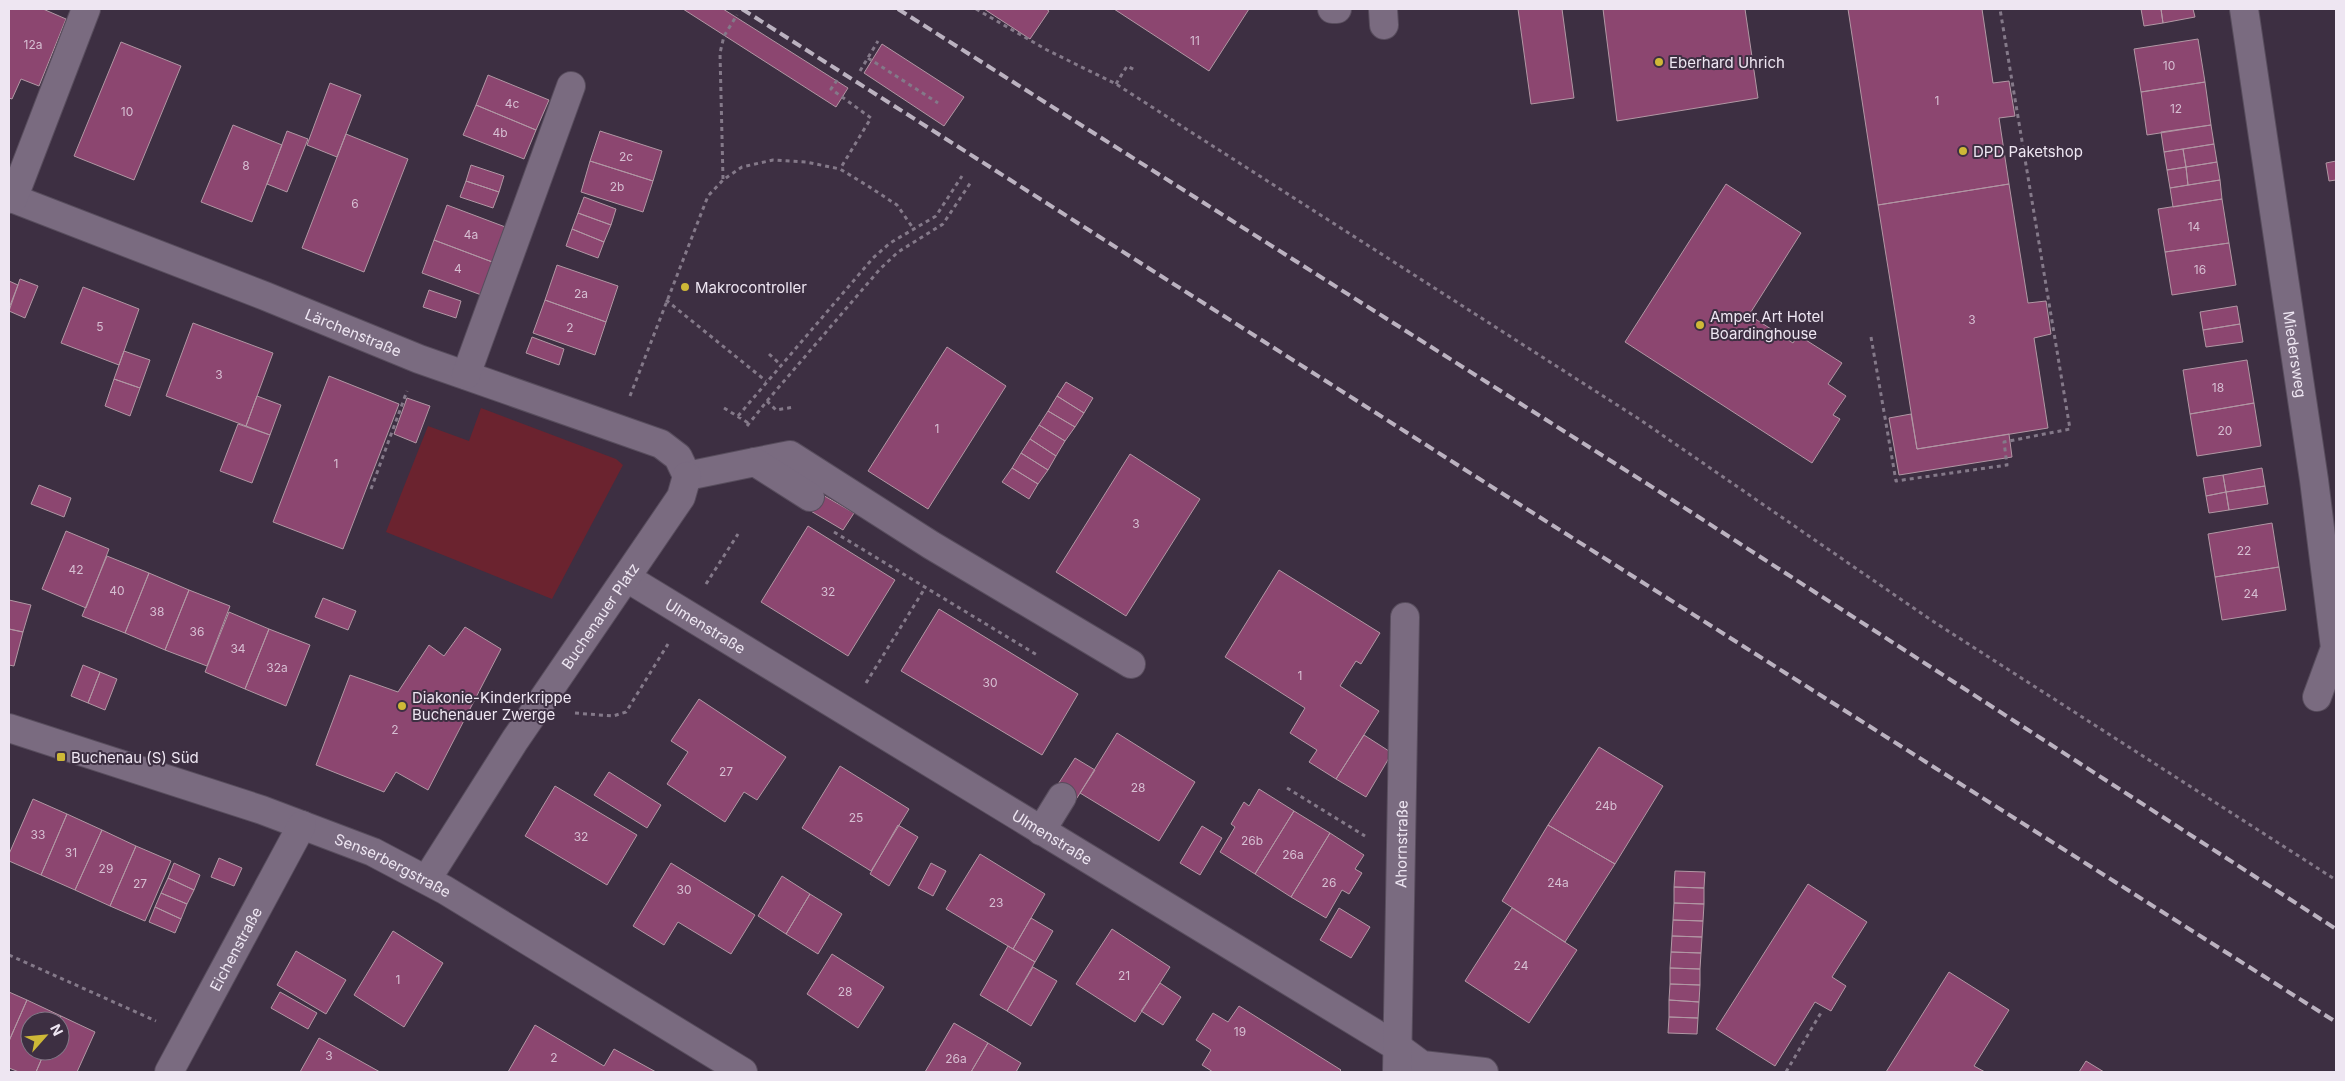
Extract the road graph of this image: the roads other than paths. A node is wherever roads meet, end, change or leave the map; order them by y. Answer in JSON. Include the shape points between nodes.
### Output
{"nodes":[{"id":1,"x":86,"y":9,"type":"edge"},
{"id":2,"x":1332,"y":9,"type":"edge"},
{"id":3,"x":1337,"y":9,"type":"edge"},
{"id":4,"x":2244,"y":9,"type":"edge"},
{"id":5,"x":571,"y":86,"type":"dead end"},
{"id":6,"x":11,"y":198,"type":"edge"},
{"id":7,"x":466,"y":376,"type":"junction"},
{"id":8,"x":755,"y":462,"type":"junction"},
{"id":9,"x":687,"y":476,"type":"junction"},
{"id":10,"x":810,"y":497,"type":"dead end"},
{"id":11,"x":627,"y":578,"type":"junction"},
{"id":12,"x":1405,"y":617,"type":"dead end"},
{"id":13,"x":1131,"y":664,"type":"dead end"},
{"id":14,"x":2317,"y":697,"type":"dead end"},
{"id":15,"x":9,"y":728,"type":"edge"},
{"id":16,"x":1062,"y":798,"type":"dead end"},
{"id":17,"x":302,"y":824,"type":"junction"},
{"id":18,"x":1041,"y":831,"type":"junction"},
{"id":19,"x":427,"y":880,"type":"junction"},
{"id":20,"x":1398,"y":1060,"type":"edge"},
{"id":21,"x":730,"y":1069,"type":"edge"},
{"id":22,"x":169,"y":1072,"type":"edge"},
{"id":23,"x":1484,"y":1072,"type":"edge"}],
"edges":[{"from":1,"to":6,"type":"street"},
{"from":2,"to":3,"type":"street"},
{"from":4,"to":14,"type":"street","name":"Miedersweg","via":[[2336,648]]},
{"from":5,"to":7,"type":"street"},
{"from":6,"to":7,"type":"street","name":"Lärchenstraße"},
{"from":7,"to":9,"type":"street","name":"Lärchenstraße","via":[[661,444],[678,457]]},
{"from":8,"to":9,"type":"street"},
{"from":8,"to":10,"type":"street"},
{"from":8,"to":13,"type":"street","via":[[790,455],[930,545]]},
{"from":9,"to":11,"type":"street","name":"Buchenauer Platz","via":[[681,497]]},
{"from":11,"to":18,"type":"street","name":"Ulmenstraße"},
{"from":11,"to":19,"type":"street","name":"Buchenauer Platz","via":[[515,740]]},
{"from":12,"to":20,"type":"street","name":"Ahornstraße"},
{"from":15,"to":17,"type":"street","name":"Senserbergstraße"},
{"from":16,"to":18,"type":"street"},
{"from":17,"to":19,"type":"street","name":"Senserbergstraße","via":[[373,852]]},
{"from":17,"to":22,"type":"street","name":"Eichenstraße"},
{"from":18,"to":20,"type":"street","name":"Ulmenstraße"},
{"from":19,"to":21,"type":"street","name":"Senserbergstraße"},
{"from":20,"to":23,"type":"street","name":"Ulmenstraße"}]}
